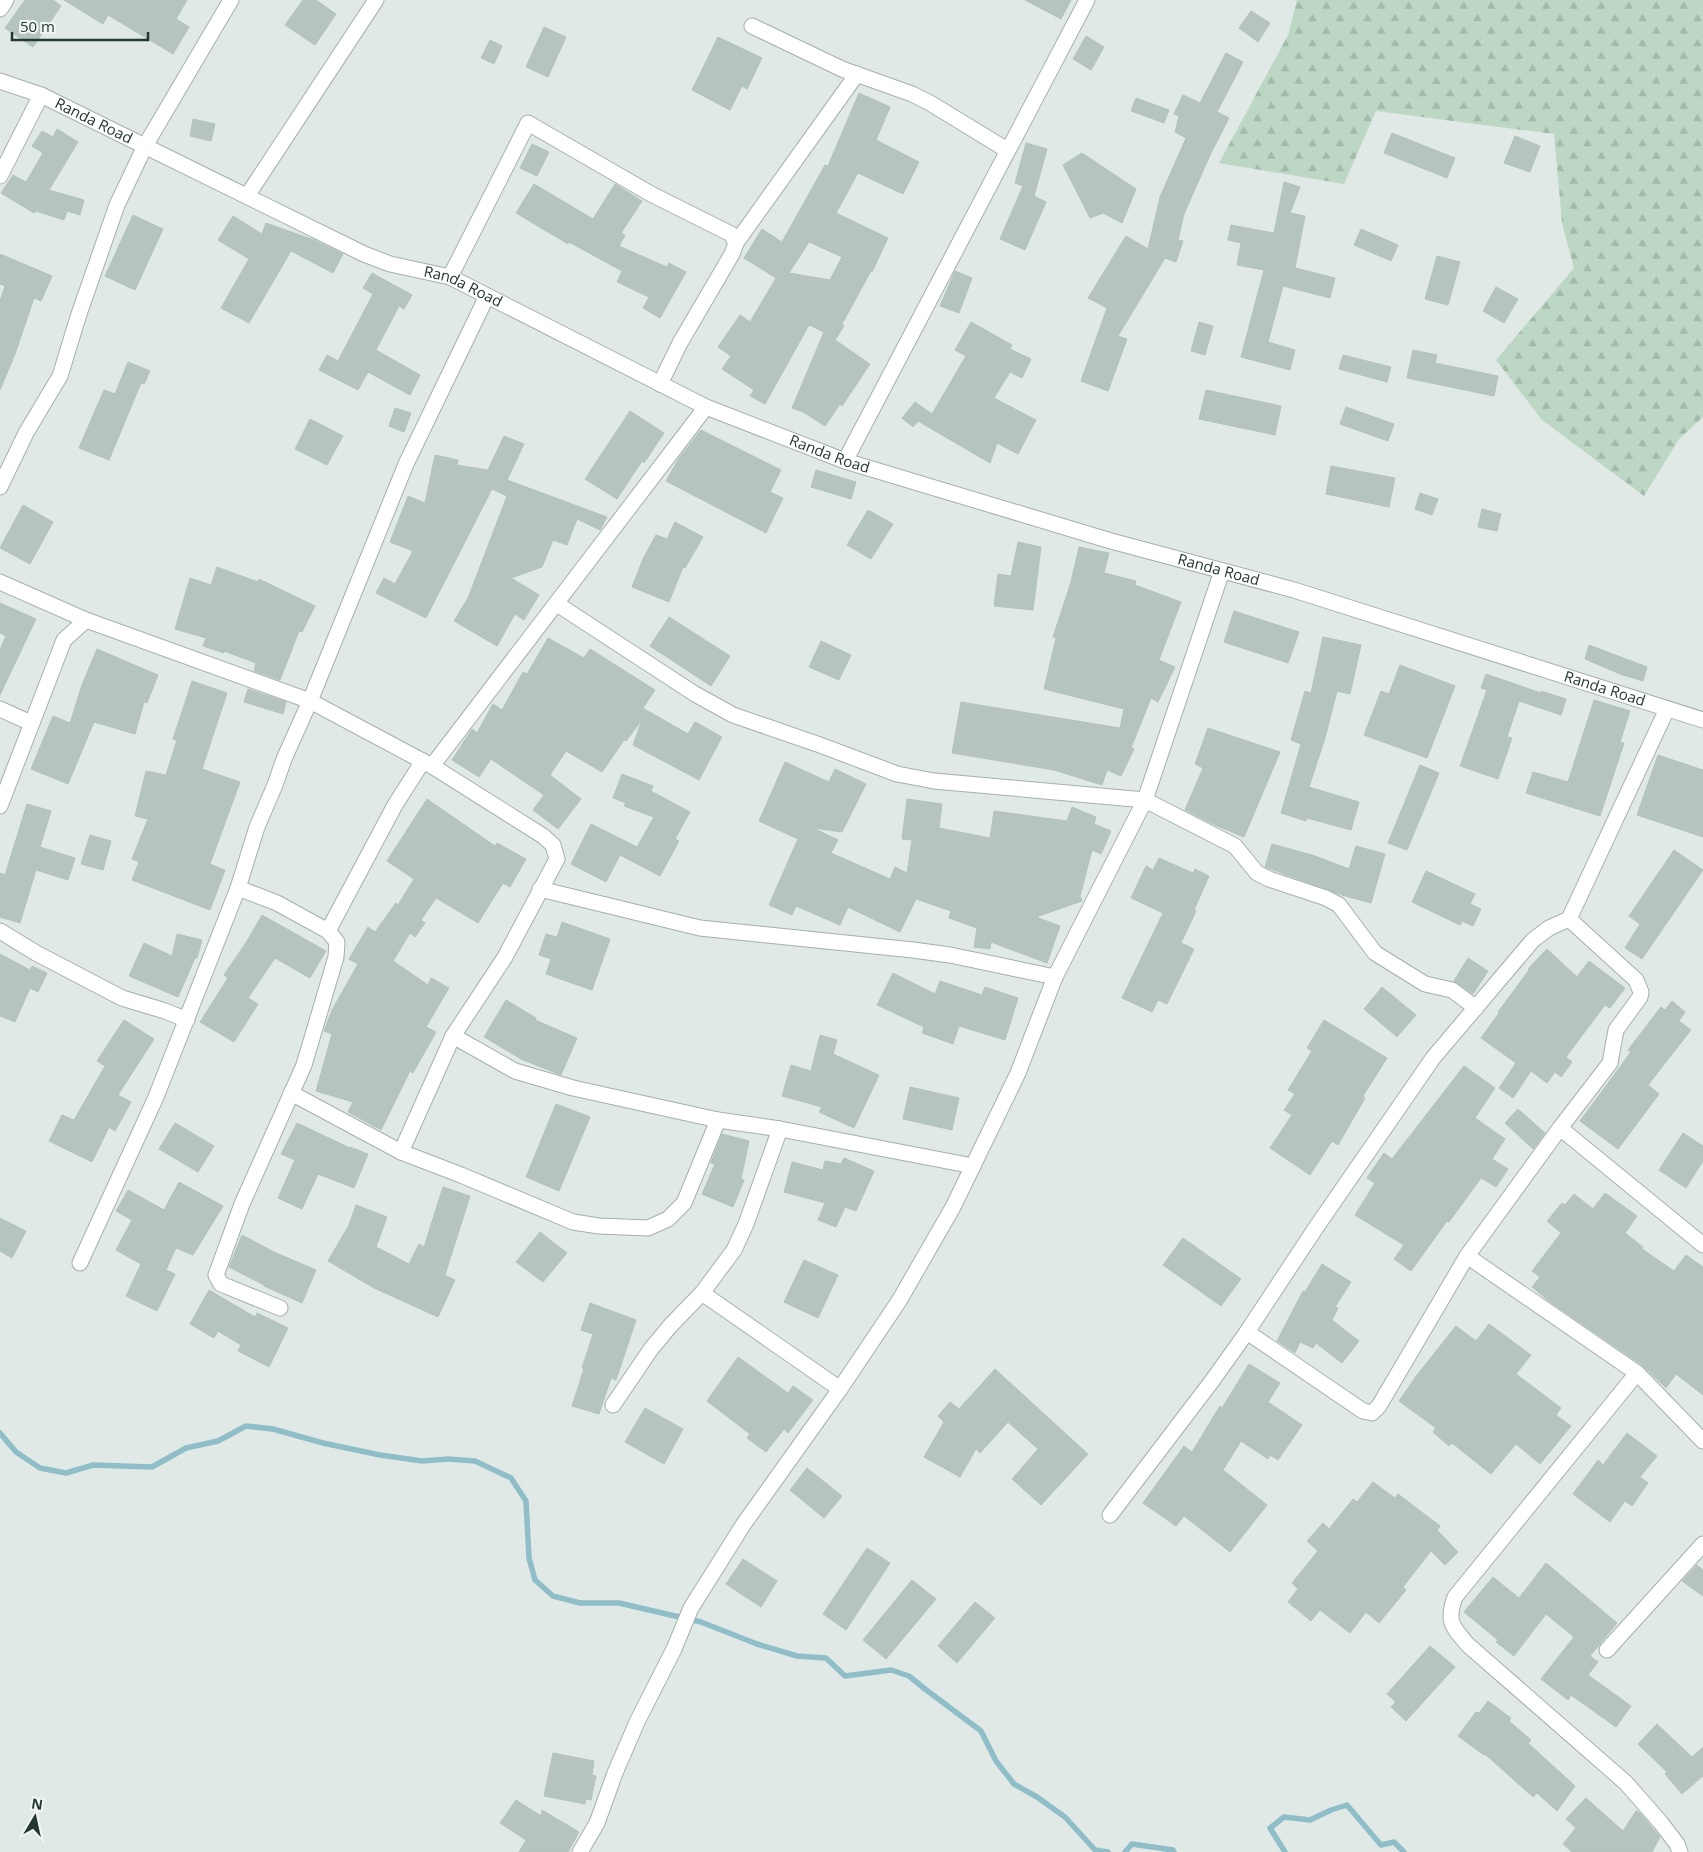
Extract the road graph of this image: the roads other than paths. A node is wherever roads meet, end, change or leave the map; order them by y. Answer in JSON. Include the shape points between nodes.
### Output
{"nodes":[{"id":1,"x":6,"y":0,"type":"edge"},
{"id":2,"x":231,"y":0,"type":"edge"},
{"id":3,"x":376,"y":0,"type":"edge"},
{"id":4,"x":1087,"y":0,"type":"edge"},
{"id":5,"x":0,"y":9,"type":"edge"},
{"id":6,"x":752,"y":26,"type":"dead end"},
{"id":7,"x":857,"y":74,"type":"junction"},
{"id":8,"x":0,"y":81,"type":"edge"},
{"id":9,"x":41,"y":95,"type":"junction"},
{"id":10,"x":145,"y":146,"type":"junction"},
{"id":11,"x":1007,"y":150,"type":"junction"},
{"id":12,"x":0,"y":176,"type":"edge"},
{"id":13,"x":247,"y":196,"type":"junction"},
{"id":14,"x":736,"y":243,"type":"junction"},
{"id":15,"x":450,"y":277,"type":"junction"},
{"id":16,"x":487,"y":296,"type":"junction"},
{"id":17,"x":660,"y":384,"type":"junction"},
{"id":18,"x":706,"y":407,"type":"junction"},
{"id":19,"x":845,"y":461,"type":"junction"},
{"id":20,"x":0,"y":486,"type":"edge"},
{"id":21,"x":1222,"y":571,"type":"junction"},
{"id":22,"x":0,"y":582,"type":"edge"},
{"id":23,"x":557,"y":604,"type":"junction"},
{"id":24,"x":86,"y":620,"type":"junction"},
{"id":25,"x":310,"y":701,"type":"junction"},
{"id":26,"x":0,"y":709,"type":"edge"},
{"id":27,"x":1667,"y":709,"type":"junction"},
{"id":28,"x":1703,"y":720,"type":"edge"},
{"id":29,"x":31,"y":723,"type":"junction"},
{"id":30,"x":428,"y":764,"type":"junction"},
{"id":31,"x":1145,"y":800,"type":"junction"},
{"id":32,"x":0,"y":806,"type":"edge"},
{"id":33,"x":238,"y":888,"type":"junction"},
{"id":34,"x":540,"y":889,"type":"junction"},
{"id":35,"x":1569,"y":920,"type":"junction"},
{"id":36,"x":0,"y":931,"type":"edge"},
{"id":37,"x":328,"y":931,"type":"junction"},
{"id":38,"x":1055,"y":977,"type":"junction"},
{"id":39,"x":1476,"y":1008,"type":"junction"},
{"id":40,"x":187,"y":1020,"type":"junction"},
{"id":41,"x":453,"y":1036,"type":"junction"},
{"id":42,"x":290,"y":1093,"type":"junction"},
{"id":43,"x":718,"y":1120,"type":"junction"},
{"id":44,"x":1560,"y":1128,"type":"junction"},
{"id":45,"x":780,"y":1129,"type":"junction"},
{"id":46,"x":401,"y":1152,"type":"junction"},
{"id":47,"x":973,"y":1166,"type":"junction"},
{"id":48,"x":1703,"y":1245,"type":"edge"},
{"id":49,"x":1467,"y":1256,"type":"junction"},
{"id":50,"x":80,"y":1263,"type":"dead end"},
{"id":51,"x":702,"y":1293,"type":"junction"},
{"id":52,"x":280,"y":1308,"type":"dead end"},
{"id":53,"x":1247,"y":1332,"type":"junction"},
{"id":54,"x":1637,"y":1373,"type":"junction"},
{"id":55,"x":840,"y":1389,"type":"junction"},
{"id":56,"x":612,"y":1405,"type":"dead end"},
{"id":57,"x":1703,"y":1441,"type":"edge"},
{"id":58,"x":1110,"y":1515,"type":"dead end"},
{"id":59,"x":1703,"y":1544,"type":"edge"},
{"id":60,"x":1607,"y":1650,"type":"dead end"},
{"id":61,"x":580,"y":1852,"type":"edge"},
{"id":62,"x":1680,"y":1852,"type":"edge"}],
"edges":[{"from":1,"to":5,"type":"street"},
{"from":2,"to":10,"type":"street"},
{"from":3,"to":13,"type":"street"},
{"from":4,"to":11,"type":"street"},
{"from":6,"to":7,"type":"street"},
{"from":7,"to":11,"type":"street","via":[[930,103]]},
{"from":7,"to":14,"type":"street"},
{"from":8,"to":9,"type":"street","name":"Randa Road"},
{"from":9,"to":10,"type":"street","name":"Randa Road"},
{"from":9,"to":12,"type":"street"},
{"from":10,"to":13,"type":"street","name":"Randa Road"},
{"from":10,"to":20,"type":"street","via":[[117,205],[60,376],[26,433]]},
{"from":11,"to":19,"type":"street"},
{"from":13,"to":15,"type":"street","name":"Randa Road","via":[[364,254],[390,264]]},
{"from":14,"to":15,"type":"street","via":[[731,234],[650,194],[528,123]]},
{"from":14,"to":17,"type":"street"},
{"from":15,"to":16,"type":"street","name":"Randa Road"},
{"from":16,"to":17,"type":"street","name":"Randa Road"},
{"from":16,"to":25,"type":"street","via":[[406,464]]},
{"from":17,"to":18,"type":"street","name":"Randa Road"},
{"from":18,"to":19,"type":"street","name":"Randa Road"},
{"from":18,"to":23,"type":"street"},
{"from":19,"to":21,"type":"street","name":"Randa Road"},
{"from":21,"to":27,"type":"street","name":"Randa Road","via":[[1294,590]]},
{"from":21,"to":31,"type":"street"},
{"from":22,"to":24,"type":"street"},
{"from":23,"to":30,"type":"street"},
{"from":23,"to":31,"type":"street","via":[[695,694],[733,715],[888,772],[934,781]]},
{"from":24,"to":25,"type":"street"},
{"from":24,"to":29,"type":"street","via":[[64,640]]},
{"from":25,"to":30,"type":"street"},
{"from":25,"to":33,"type":"street","via":[[257,827]]},
{"from":26,"to":29,"type":"street"},
{"from":27,"to":28,"type":"street","name":"Randa Road"},
{"from":27,"to":35,"type":"street"},
{"from":29,"to":32,"type":"street"},
{"from":30,"to":34,"type":"street","via":[[553,845],[557,859]]},
{"from":30,"to":37,"type":"street","via":[[395,805]]},
{"from":31,"to":38,"type":"street"},
{"from":31,"to":39,"type":"street","via":[[1235,846],[1258,872],[1269,879],[1339,905],[1375,952],[1425,984],[1452,990]]},
{"from":33,"to":37,"type":"street","via":[[277,903]]},
{"from":33,"to":40,"type":"street"},
{"from":34,"to":38,"type":"street","via":[[700,928],[914,950]]},
{"from":34,"to":41,"type":"street","via":[[505,957]]},
{"from":35,"to":39,"type":"street","via":[[1549,928],[1533,940]]},
{"from":35,"to":44,"type":"street","via":[[1636,980],[1641,992],[1633,1009],[1616,1030],[1610,1064]]},
{"from":36,"to":40,"type":"street","via":[[122,998]]},
{"from":37,"to":42,"type":"street","via":[[337,942],[336,957],[310,1048]]},
{"from":38,"to":47,"type":"street","via":[[1018,1073]]},
{"from":39,"to":53,"type":"street","via":[[1434,1058]]},
{"from":40,"to":50,"type":"street","via":[[140,1133]]},
{"from":41,"to":43,"type":"street","via":[[515,1071],[573,1088]]},
{"from":41,"to":46,"type":"street"},
{"from":42,"to":46,"type":"street"},
{"from":42,"to":52,"type":"street","via":[[242,1204],[216,1275],[221,1284]]},
{"from":43,"to":45,"type":"street"},
{"from":43,"to":46,"type":"street","via":[[684,1203],[668,1219],[648,1228],[573,1222]]},
{"from":44,"to":48,"type":"street"},
{"from":44,"to":49,"type":"street"},
{"from":45,"to":47,"type":"street"},
{"from":45,"to":51,"type":"street","via":[[734,1250]]},
{"from":47,"to":55,"type":"street","via":[[899,1301]]},
{"from":49,"to":53,"type":"street","via":[[1372,1413],[1363,1411]]},
{"from":49,"to":54,"type":"street"},
{"from":51,"to":55,"type":"street"},
{"from":51,"to":56,"type":"street","via":[[671,1324]]},
{"from":53,"to":58,"type":"street"},
{"from":54,"to":57,"type":"street"},
{"from":54,"to":62,"type":"street","via":[[1455,1597],[1450,1613],[1454,1628],[1468,1644],[1626,1783],[1662,1823]]},
{"from":55,"to":61,"type":"street","via":[[739,1531],[691,1608],[615,1772],[597,1823]]},
{"from":59,"to":60,"type":"street"}]}
